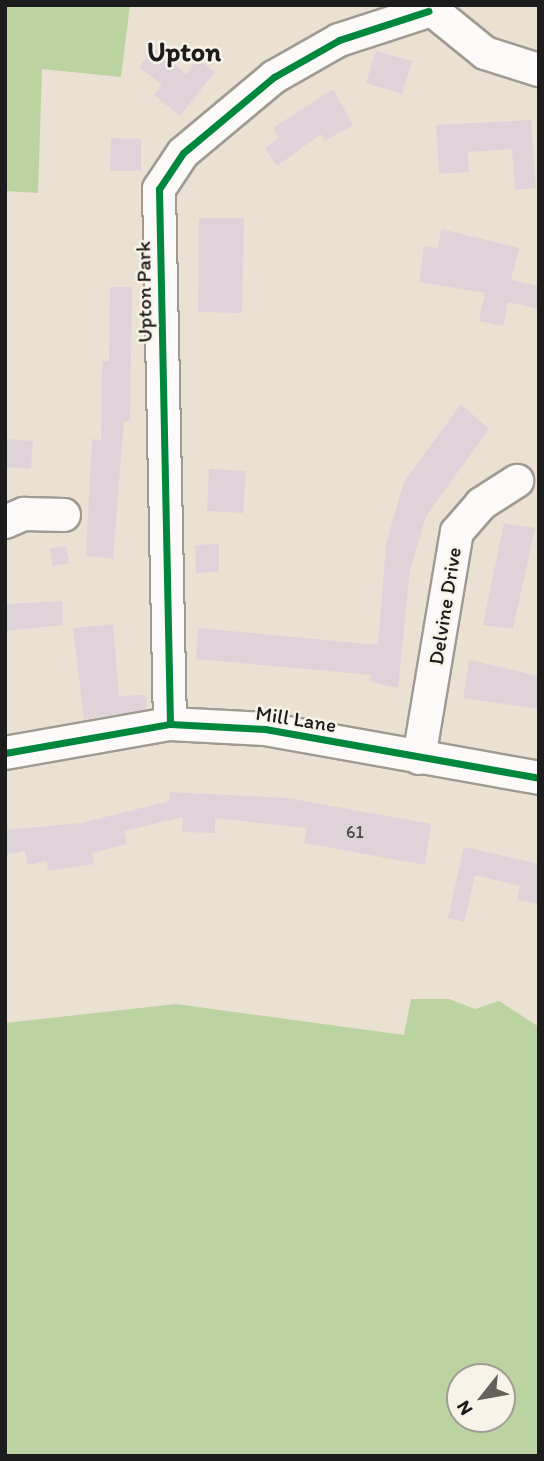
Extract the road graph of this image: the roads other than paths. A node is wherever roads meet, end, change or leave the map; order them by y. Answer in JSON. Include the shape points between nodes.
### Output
{"nodes":[{"id":1,"x":427,"y":8,"type":"edge"},
{"id":2,"x":539,"y":70,"type":"edge"},
{"id":3,"x":517,"y":481,"type":"dead end"},
{"id":4,"x":64,"y":515,"type":"dead end"},
{"id":5,"x":5,"y":522,"type":"edge"},
{"id":6,"x":170,"y":724,"type":"junction"},
{"id":7,"x":5,"y":753,"type":"edge"},
{"id":8,"x":419,"y":758,"type":"junction"},
{"id":9,"x":539,"y":778,"type":"edge"}],
"edges":[{"from":1,"to":2,"type":"street","name":"Upton Park","via":[[485,53]]},
{"from":1,"to":6,"type":"street","name":"Upton Park","via":[[339,40],[274,77],[183,153],[159,189]]},
{"from":3,"to":8,"type":"street","name":"Delvine Drive","via":[[481,504],[457,532]]},
{"from":4,"to":5,"type":"street","via":[[24,514]]},
{"from":6,"to":7,"type":"street","name":"Mill Lane"},
{"from":6,"to":8,"type":"street","name":"Mill Lane","via":[[265,729]]},
{"from":8,"to":9,"type":"street","name":"Mill Lane"}]}
